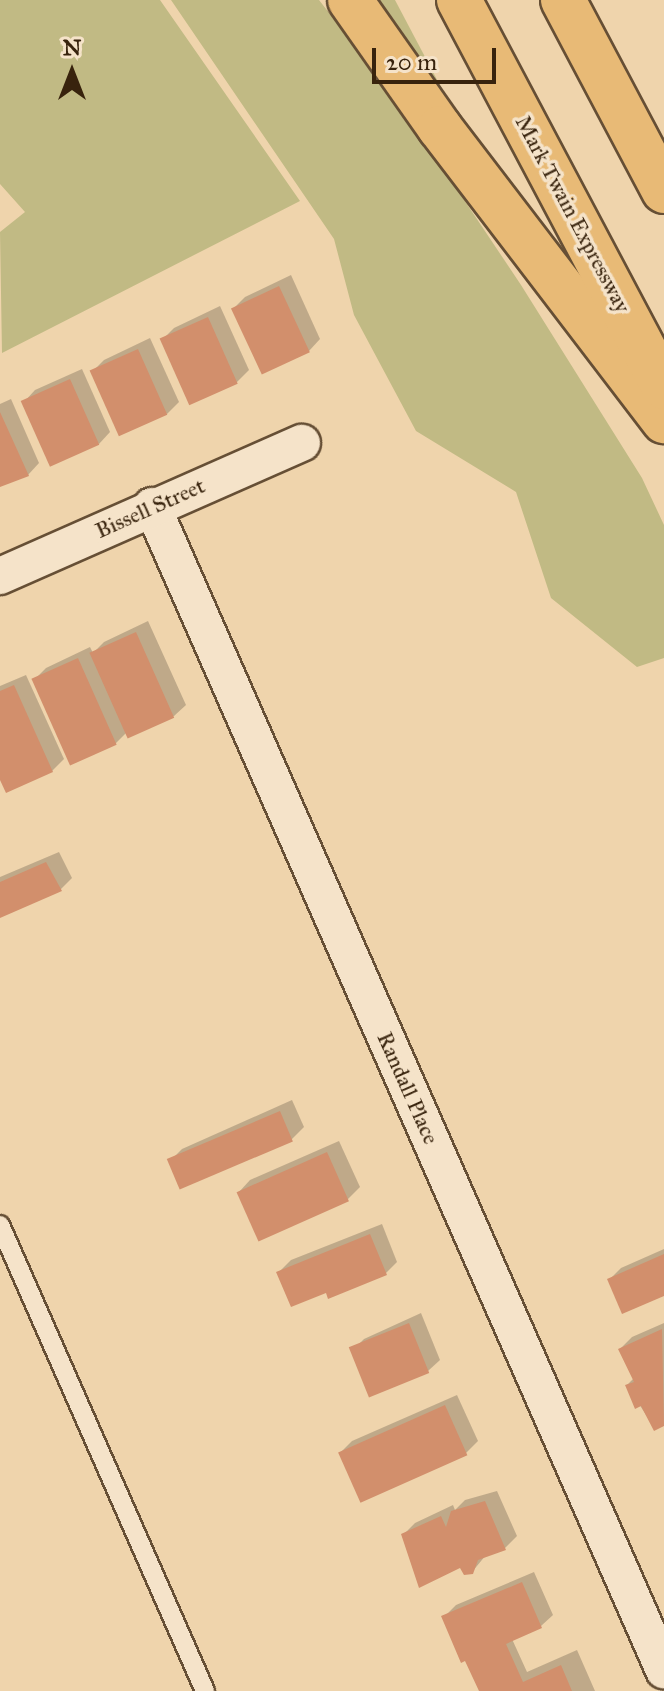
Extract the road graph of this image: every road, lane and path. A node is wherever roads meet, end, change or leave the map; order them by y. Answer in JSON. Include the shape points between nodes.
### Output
{"nodes":[{"id":1,"x":350,"y":0,"type":"edge"},
{"id":2,"x":459,"y":0,"type":"edge"},
{"id":3,"x":563,"y":0,"type":"edge"},
{"id":4,"x":664,"y":191,"type":"edge"},
{"id":5,"x":664,"y":387,"type":"edge"},
{"id":6,"x":664,"y":421,"type":"edge"},
{"id":7,"x":302,"y":443,"type":"dead end"},
{"id":8,"x":152,"y":506,"type":"junction"},
{"id":9,"x":0,"y":576,"type":"edge"},
{"id":10,"x":0,"y":1225,"type":"edge"},
{"id":11,"x":664,"y":1670,"type":"edge"},
{"id":12,"x":205,"y":1691,"type":"edge"}],
"edges":[{"from":1,"to":6,"type":"highway","via":[[440,128]]},
{"from":2,"to":5,"type":"highway","name":"Mark Twain Expressway"},
{"from":3,"to":4,"type":"highway"},
{"from":7,"to":8,"type":"street","name":"Bissell Street"},
{"from":8,"to":9,"type":"street","name":"Bissell Street"},
{"from":8,"to":11,"type":"street","name":"Randall Place"},
{"from":10,"to":12,"type":"lane"}]}
